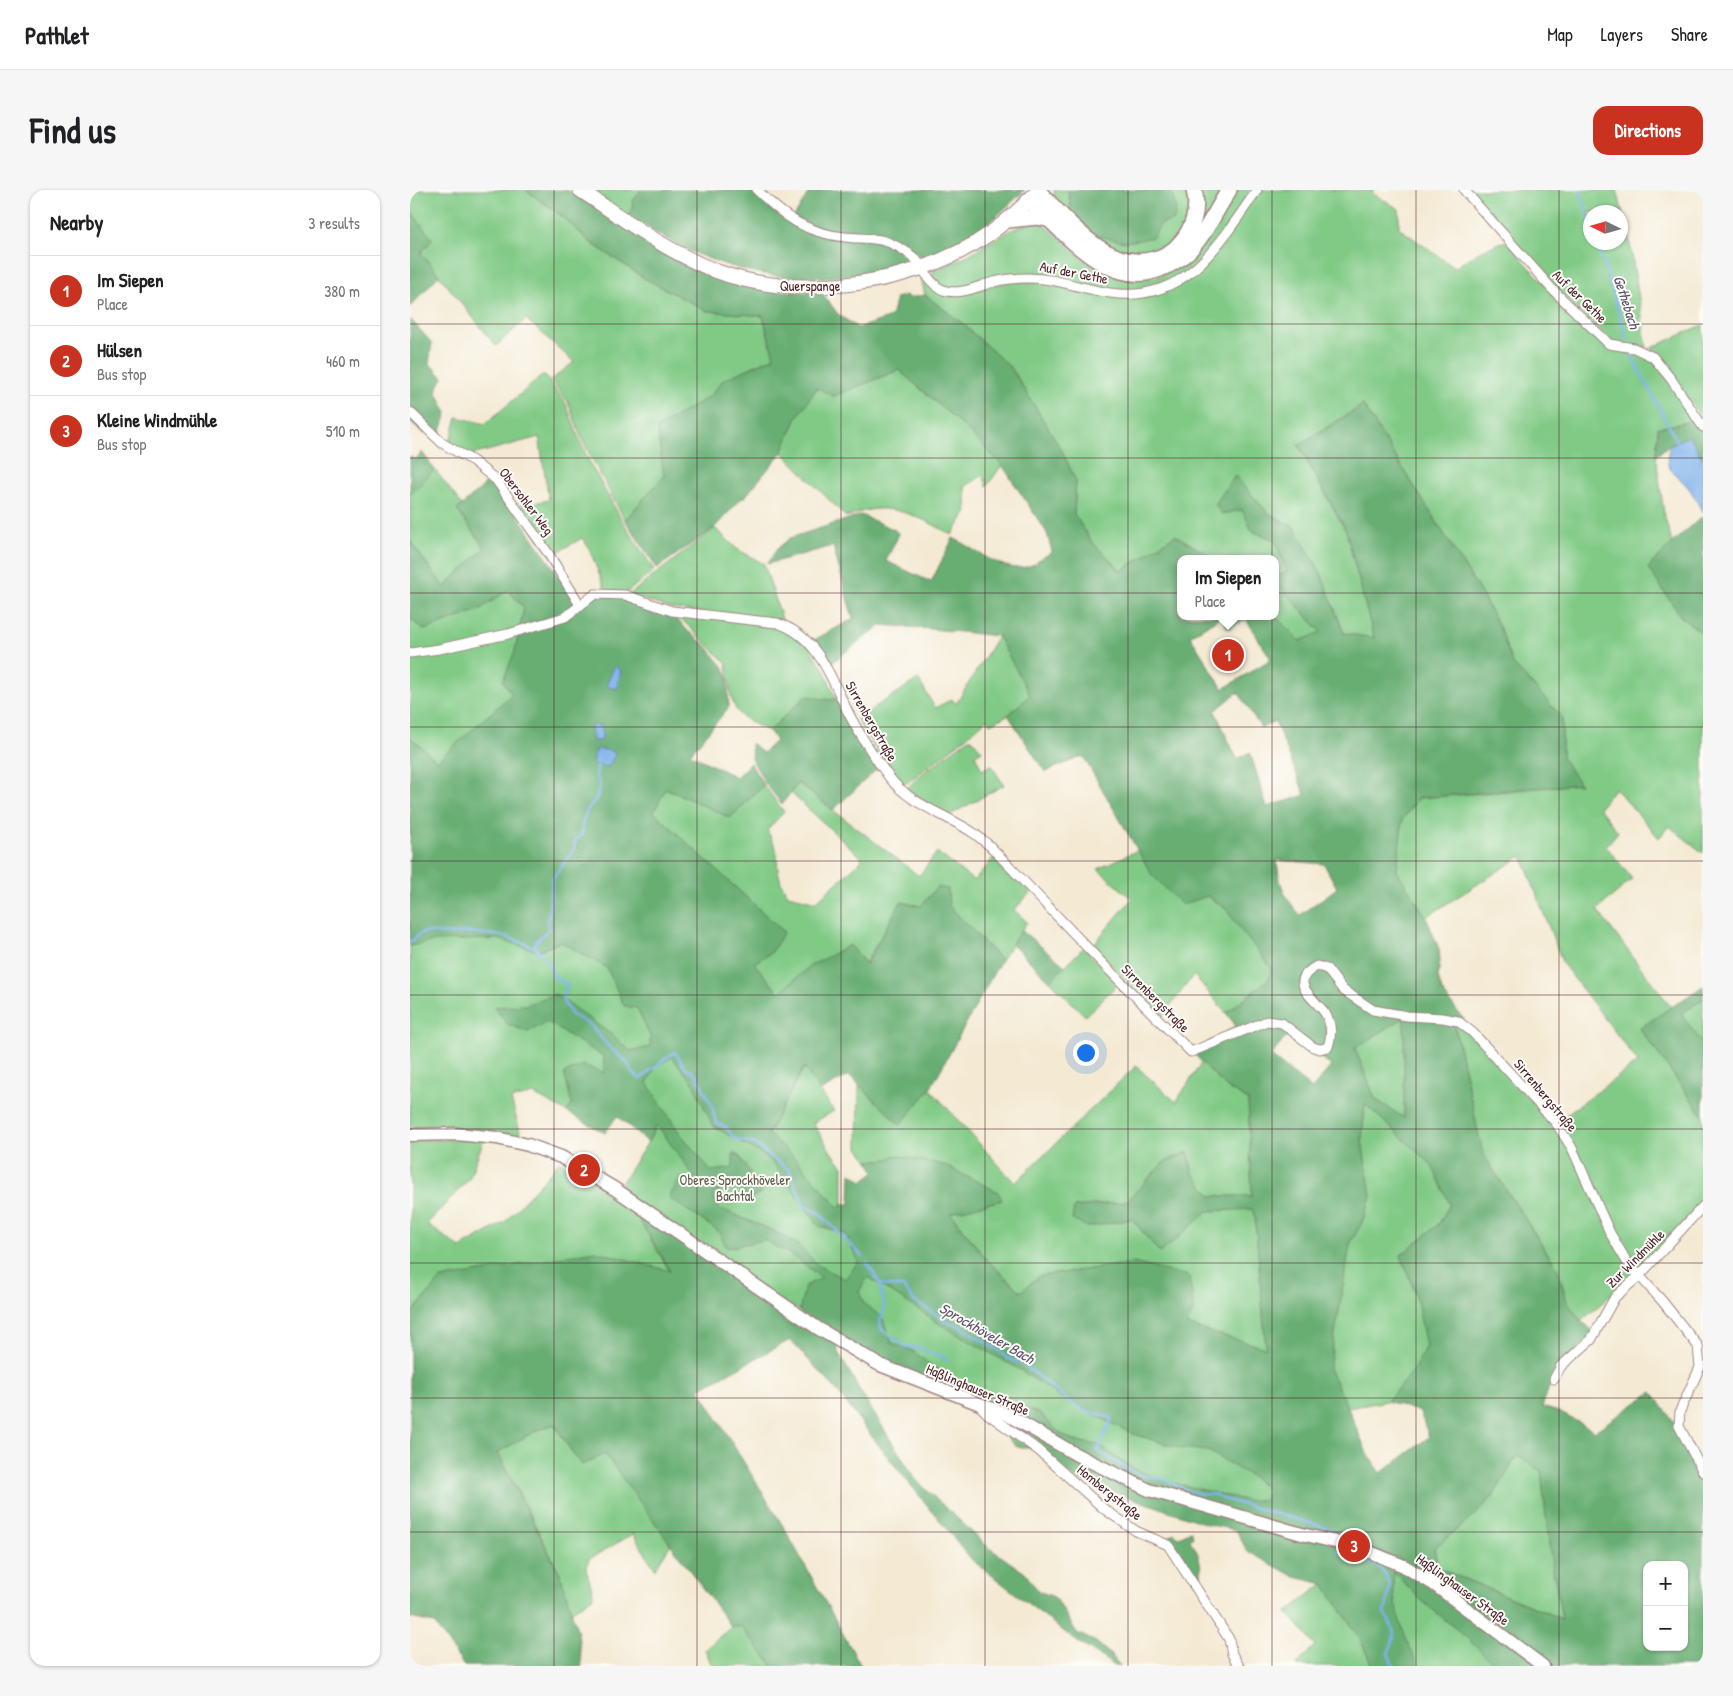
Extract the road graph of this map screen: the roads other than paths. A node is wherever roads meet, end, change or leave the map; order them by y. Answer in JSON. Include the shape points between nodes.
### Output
{"nodes":[{"id":1,"x":580,"y":190,"type":"edge"},
{"id":2,"x":757,"y":190,"type":"edge"},
{"id":3,"x":1194,"y":190,"type":"edge"},
{"id":4,"x":1229,"y":190,"type":"edge"},
{"id":5,"x":1258,"y":190,"type":"edge"},
{"id":6,"x":1464,"y":190,"type":"edge"},
{"id":7,"x":1035,"y":194,"type":"edge"},
{"id":8,"x":1008,"y":220,"type":"junction"},
{"id":9,"x":1052,"y":221,"type":"junction"},
{"id":10,"x":921,"y":267,"type":"junction"},
{"id":11,"x":410,"y":412,"type":"edge"},
{"id":12,"x":1703,"y":427,"type":"edge"},
{"id":13,"x":580,"y":605,"type":"junction"},
{"id":14,"x":410,"y":652,"type":"edge"},
{"id":15,"x":410,"y":1135,"type":"edge"},
{"id":16,"x":1703,"y":1206,"type":"edge"},
{"id":17,"x":1639,"y":1276,"type":"junction"},
{"id":18,"x":1554,"y":1379,"type":"dead end"},
{"id":19,"x":977,"y":1402,"type":"junction"},
{"id":20,"x":1703,"y":1472,"type":"edge"},
{"id":21,"x":1239,"y":1666,"type":"edge"},
{"id":22,"x":1543,"y":1666,"type":"edge"}],
"edges":[{"from":1,"to":10,"type":"main road","name":"Querspange","via":[[680,255],[747,281],[841,286]]},
{"from":2,"to":10,"type":"street","name":"Auf der Gethe","via":[[793,221],[818,233],[888,242],[902,249]]},
{"from":3,"to":7,"type":"highway","via":[[1194,216],[1181,243],[1164,256],[1138,262],[1118,258],[1098,247]]},
{"from":4,"to":9,"type":"highway","via":[[1202,235],[1183,256],[1171,265],[1147,273],[1125,272],[1101,263]]},
{"from":5,"to":10,"type":"street","name":"Auf der Gethe","via":[[1195,270],[1170,286],[1149,293],[1117,294],[1062,281],[1026,278],[996,281],[953,292],[936,286]]},
{"from":6,"to":12,"type":"street","name":"Auf der Gethe","via":[[1552,289],[1610,344],[1634,348],[1653,357]]},
{"from":7,"to":8,"type":"main road","name":"Querspange"},
{"from":7,"to":9,"type":"highway"},
{"from":8,"to":9,"type":"highway","via":[[1038,217]]},
{"from":8,"to":10,"type":"main road","name":"Querspange","via":[[959,252]]},
{"from":11,"to":13,"type":"street","name":"Obersohler Weg","via":[[442,443],[473,461],[496,480]]},
{"from":13,"to":14,"type":"street","name":"Sirrenbergstraße","via":[[565,617],[508,634]]},
{"from":13,"to":17,"type":"street","name":"Sirrenbergstraße","via":[[595,594],[625,595],[672,611],[778,623],[793,630],[816,650],[851,718],[902,791],[990,846],[1191,1052],[1267,1021],[1282,1023],[1313,1047],[1328,1047],[1331,1028],[1325,1014],[1303,988],[1304,977],[1317,966],[1327,969],[1343,990],[1373,1010],[1458,1021],[1473,1033],[1556,1123],[1572,1148],[1618,1247]]},
{"from":15,"to":19,"type":"main road","name":"Haßlinghauser Straße","via":[[456,1134],[497,1138],[560,1157],[615,1189],[858,1353],[904,1375]]},
{"from":16,"to":17,"type":"street","name":"Zur Windmühle"},
{"from":17,"to":18,"type":"street","name":"Zur Windmühle","via":[[1615,1297],[1591,1340],[1561,1366]]},
{"from":17,"to":20,"type":"street","name":"Sirrenbergstraße","via":[[1698,1346],[1700,1367],[1680,1411],[1679,1426]]},
{"from":19,"to":21,"type":"street","name":"Hombergstraße","via":[[988,1414],[1038,1450],[1104,1509],[1136,1531],[1168,1545],[1230,1639],[1232,1654]]},
{"from":19,"to":22,"type":"main road","name":"Haßlinghauser Straße","via":[[1008,1415],[1149,1490],[1360,1548],[1404,1566],[1432,1583]]}]}
